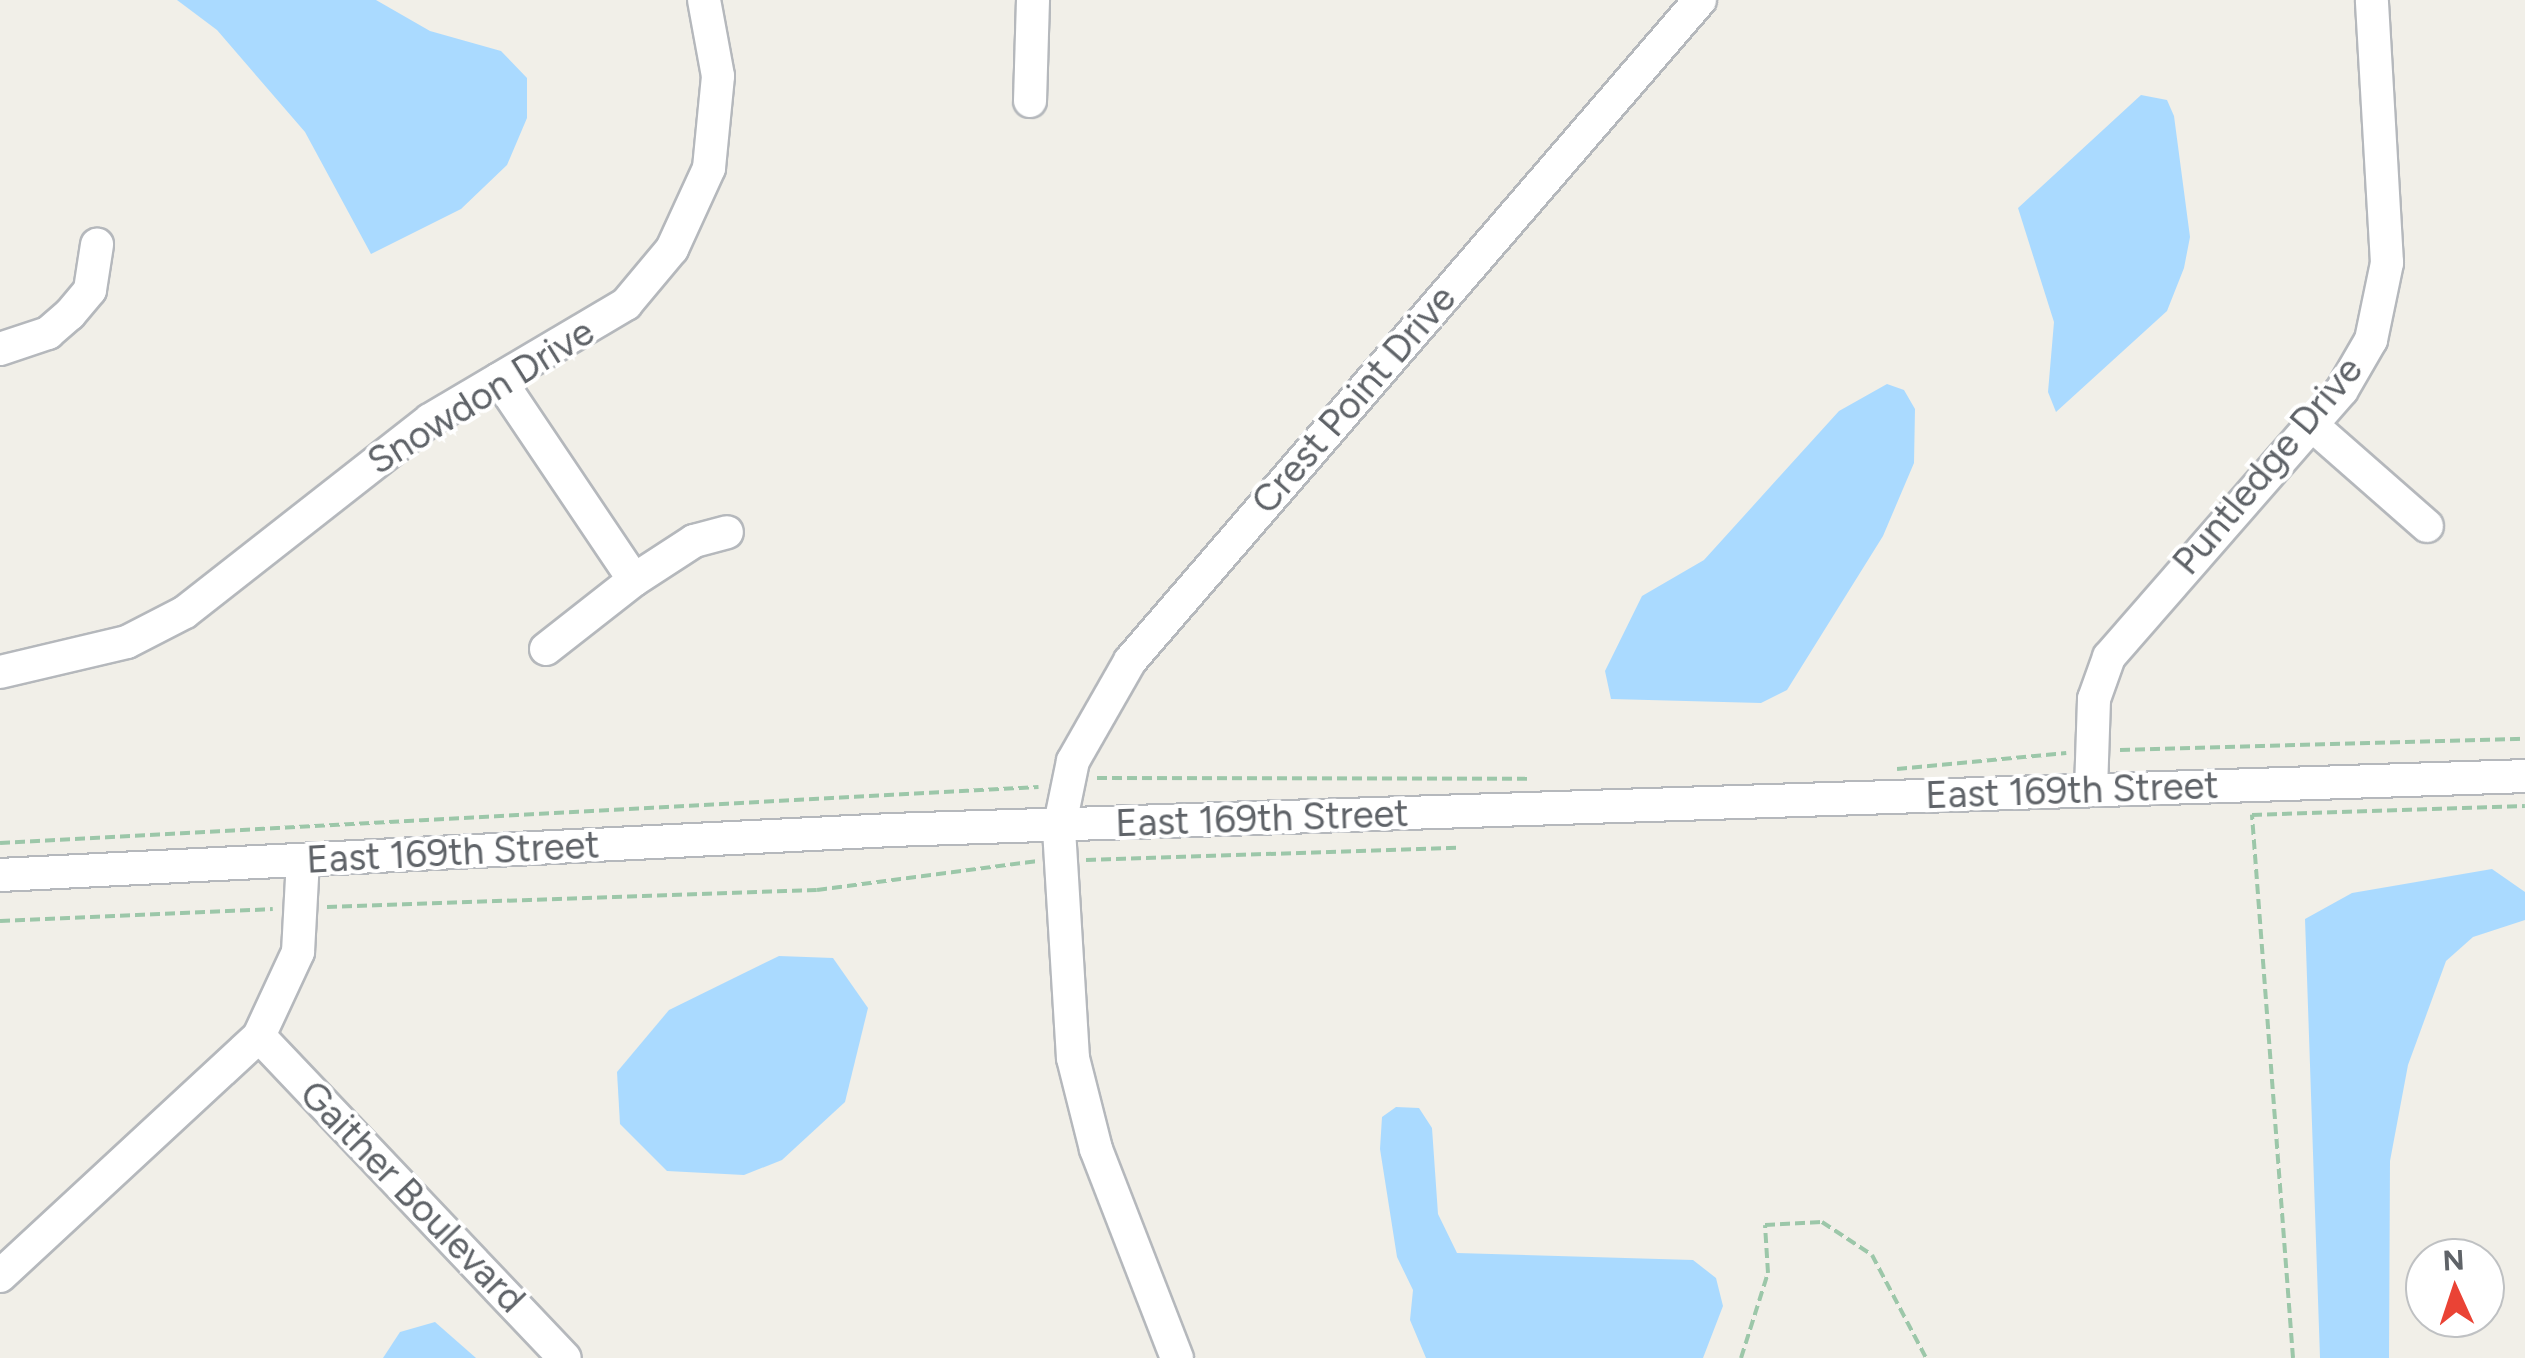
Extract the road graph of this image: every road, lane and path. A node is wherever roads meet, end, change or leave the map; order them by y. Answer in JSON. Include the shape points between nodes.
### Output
{"nodes":[{"id":1,"x":704,"y":0,"type":"edge"},
{"id":2,"x":1032,"y":0,"type":"edge"},
{"id":3,"x":1700,"y":0,"type":"edge"},
{"id":4,"x":2372,"y":0,"type":"edge"},
{"id":5,"x":1030,"y":101,"type":"dead end"},
{"id":6,"x":97,"y":245,"type":"dead end"},
{"id":7,"x":0,"y":348,"type":"edge"},
{"id":8,"x":499,"y":379,"type":"junction"},
{"id":9,"x":2312,"y":426,"type":"junction"},
{"id":10,"x":2428,"y":526,"type":"dead end"},
{"id":11,"x":727,"y":532,"type":"dead end"},
{"id":12,"x":634,"y":580,"type":"junction"},
{"id":13,"x":546,"y":649,"type":"dead end"},
{"id":14,"x":0,"y":672,"type":"edge"},
{"id":15,"x":2525,"y":739,"type":"edge"},
{"id":16,"x":2092,"y":750,"type":"junction"},
{"id":17,"x":2525,"y":776,"type":"edge"},
{"id":18,"x":1884,"y":778,"type":"dead end"},
{"id":19,"x":1547,"y":780,"type":"dead end"},
{"id":20,"x":1069,"y":786,"type":"junction"},
{"id":21,"x":2091,"y":790,"type":"junction"},
{"id":22,"x":2525,"y":806,"type":"edge"},
{"id":23,"x":0,"y":843,"type":"edge"},
{"id":24,"x":1060,"y":845,"type":"junction"},
{"id":25,"x":1457,"y":848,"type":"dead end"},
{"id":26,"x":303,"y":861,"type":"junction"},
{"id":27,"x":0,"y":875,"type":"edge"},
{"id":28,"x":300,"y":908,"type":"junction"},
{"id":29,"x":0,"y":921,"type":"edge"},
{"id":30,"x":258,"y":1036,"type":"junction"},
{"id":31,"x":0,"y":1276,"type":"edge"},
{"id":32,"x":565,"y":1358,"type":"edge"},
{"id":33,"x":1177,"y":1358,"type":"edge"},
{"id":34,"x":1741,"y":1358,"type":"edge"},
{"id":35,"x":1926,"y":1358,"type":"edge"},
{"id":36,"x":2293,"y":1358,"type":"edge"}],
"edges":[{"from":1,"to":8,"type":"street","name":"Snowdon Drive","via":[[718,117],[684,229],[626,304]]},
{"from":2,"to":5,"type":"street"},
{"from":3,"to":20,"type":"street","name":"Crest Point Drive","via":[[1130,661],[1086,732]]},
{"from":4,"to":9,"type":"street","name":"Puntledge Drive","via":[[2384,287],[2358,365]]},
{"from":6,"to":7,"type":"street","via":[[90,290],[70,314]]},
{"from":8,"to":12,"type":"street"},
{"from":8,"to":14,"type":"street","name":"Snowdon Drive","via":[[356,473],[185,612],[126,642]]},
{"from":9,"to":10,"type":"street"},
{"from":9,"to":16,"type":"street","name":"Puntledge Drive","via":[[2122,636],[2099,678]]},
{"from":11,"to":12,"type":"street","via":[[694,541]]},
{"from":12,"to":13,"type":"street"},
{"from":15,"to":16,"type":"path"},
{"from":16,"to":18,"type":"path","via":[[1913,762]]},
{"from":16,"to":21,"type":"street","name":"Puntledge Drive"},
{"from":17,"to":21,"type":"street","name":"East 169th Street"},
{"from":19,"to":20,"type":"path","via":[[1312,785],[1113,773]]},
{"from":20,"to":23,"type":"path"},
{"from":20,"to":24,"type":"street","name":"Crest Point Drive"},
{"from":21,"to":24,"type":"street","name":"East 169th Street"},
{"from":22,"to":36,"type":"path","via":[[2252,814]]},
{"from":24,"to":25,"type":"path"},
{"from":24,"to":26,"type":"street","name":"East 169th Street"},
{"from":24,"to":28,"type":"path","via":[[817,890]]},
{"from":24,"to":33,"type":"street","name":"Crest Point Drive","via":[[1081,1103]]},
{"from":26,"to":27,"type":"street","name":"East 169th Street"},
{"from":26,"to":28,"type":"street"},
{"from":28,"to":29,"type":"path"},
{"from":28,"to":30,"type":"street","via":[[298,952]]},
{"from":30,"to":31,"type":"street"},
{"from":30,"to":32,"type":"street","name":"Gaither Boulevard"},
{"from":34,"to":35,"type":"path","via":[[1768,1274],[1765,1225],[1822,1222],[1872,1255]]}]}
